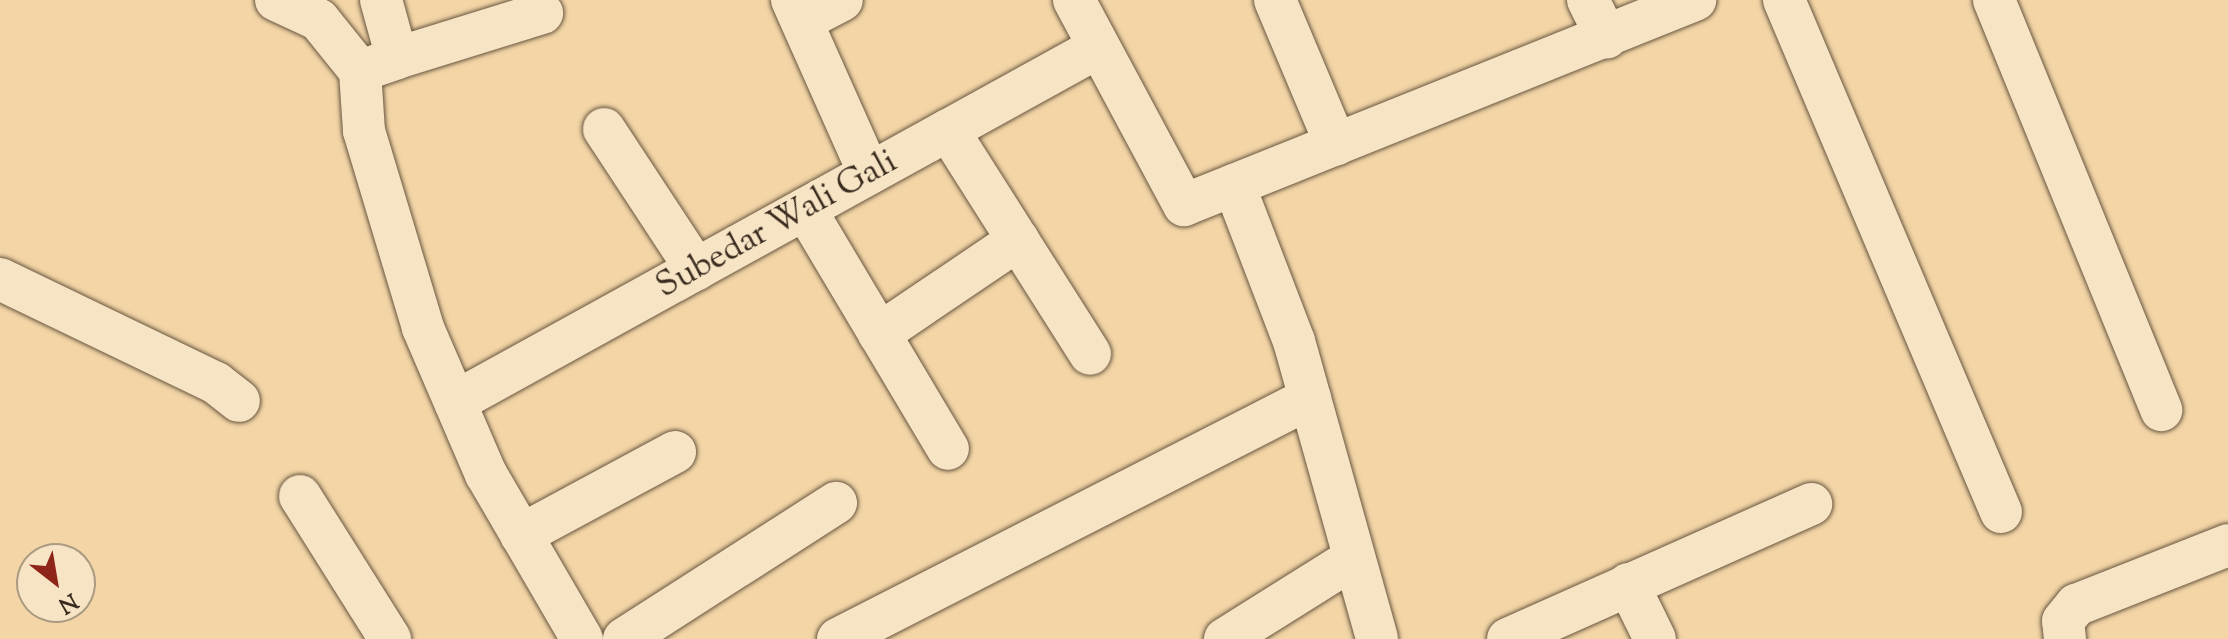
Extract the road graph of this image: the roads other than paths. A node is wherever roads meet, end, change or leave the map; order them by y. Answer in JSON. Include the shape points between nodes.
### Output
{"nodes":[{"id":1,"x":276,"y":0,"type":"edge"},
{"id":2,"x":381,"y":0,"type":"edge"},
{"id":3,"x":842,"y":0,"type":"edge"},
{"id":4,"x":1074,"y":0,"type":"edge"},
{"id":5,"x":1275,"y":0,"type":"edge"},
{"id":6,"x":1588,"y":0,"type":"edge"},
{"id":7,"x":1695,"y":0,"type":"edge"},
{"id":8,"x":1784,"y":0,"type":"edge"},
{"id":9,"x":1994,"y":0,"type":"edge"},
{"id":10,"x":797,"y":11,"type":"edge"},
{"id":11,"x":542,"y":13,"type":"dead end"},
{"id":12,"x":1607,"y":38,"type":"junction"},
{"id":13,"x":1099,"y":47,"type":"junction"},
{"id":14,"x":378,"y":65,"type":"junction"},
{"id":15,"x":604,"y":129,"type":"dead end"},
{"id":16,"x":948,"y":130,"type":"junction"},
{"id":17,"x":1336,"y":145,"type":"junction"},
{"id":18,"x":869,"y":173,"type":"junction"},
{"id":19,"x":1234,"y":185,"type":"junction"},
{"id":20,"x":805,"y":209,"type":"junction"},
{"id":21,"x":1018,"y":240,"type":"junction"},
{"id":22,"x":696,"y":269,"type":"junction"},
{"id":23,"x":0,"y":279,"type":"edge"},
{"id":24,"x":879,"y":334,"type":"junction"},
{"id":25,"x":1090,"y":354,"type":"dead end"},
{"id":26,"x":1310,"y":398,"type":"junction"},
{"id":27,"x":239,"y":401,"type":"dead end"},
{"id":28,"x":455,"y":402,"type":"junction"},
{"id":29,"x":2161,"y":410,"type":"dead end"},
{"id":30,"x":948,"y":449,"type":"dead end"},
{"id":31,"x":675,"y":452,"type":"dead end"},
{"id":32,"x":300,"y":496,"type":"dead end"},
{"id":33,"x":836,"y":503,"type":"dead end"},
{"id":34,"x":1811,"y":504,"type":"dead end"},
{"id":35,"x":2001,"y":512,"type":"dead end"},
{"id":36,"x":521,"y":535,"type":"junction"},
{"id":37,"x":2228,"y":545,"type":"edge"},
{"id":38,"x":1354,"y":558,"type":"junction"},
{"id":39,"x":1628,"y":584,"type":"junction"},
{"id":40,"x":374,"y":634,"type":"edge"},
{"id":41,"x":844,"y":637,"type":"edge"},
{"id":42,"x":582,"y":639,"type":"edge"},
{"id":43,"x":624,"y":639,"type":"edge"},
{"id":44,"x":1225,"y":639,"type":"edge"},
{"id":45,"x":1377,"y":639,"type":"edge"},
{"id":46,"x":1508,"y":639,"type":"edge"},
{"id":47,"x":1655,"y":639,"type":"edge"},
{"id":48,"x":2065,"y":639,"type":"edge"}],
"edges":[{"from":1,"to":14,"type":"street","via":[[319,20]]},
{"from":2,"to":14,"type":"street"},
{"from":3,"to":10,"type":"street"},
{"from":4,"to":13,"type":"street"},
{"from":5,"to":17,"type":"street"},
{"from":6,"to":12,"type":"street"},
{"from":7,"to":12,"type":"street"},
{"from":8,"to":35,"type":"street"},
{"from":9,"to":29,"type":"street"},
{"from":10,"to":18,"type":"street"},
{"from":11,"to":14,"type":"street"},
{"from":12,"to":17,"type":"street"},
{"from":13,"to":16,"type":"street","name":"Subedar Wali Gali"},
{"from":13,"to":19,"type":"street","via":[[1184,205]]},
{"from":14,"to":28,"type":"street","via":[[364,131],[423,328]]},
{"from":15,"to":22,"type":"street"},
{"from":16,"to":18,"type":"street","name":"Subedar Wali Gali"},
{"from":16,"to":21,"type":"street"},
{"from":17,"to":19,"type":"street"},
{"from":18,"to":20,"type":"street","name":"Subedar Wali Gali"},
{"from":19,"to":26,"type":"street"},
{"from":20,"to":22,"type":"street","name":"Subedar Wali Gali"},
{"from":20,"to":24,"type":"street"},
{"from":21,"to":24,"type":"street"},
{"from":21,"to":25,"type":"street"},
{"from":22,"to":28,"type":"street","name":"Subedar Wali Gali"},
{"from":23,"to":27,"type":"street","via":[[216,383]]},
{"from":24,"to":30,"type":"street"},
{"from":26,"to":38,"type":"street"},
{"from":26,"to":41,"type":"street"},
{"from":28,"to":36,"type":"street"},
{"from":31,"to":36,"type":"street"},
{"from":32,"to":40,"type":"street"},
{"from":33,"to":43,"type":"street"},
{"from":34,"to":39,"type":"street"},
{"from":36,"to":42,"type":"street"},
{"from":37,"to":48,"type":"street","via":[[2076,605],[2063,621]]},
{"from":38,"to":44,"type":"street"},
{"from":38,"to":45,"type":"street"},
{"from":39,"to":46,"type":"street"},
{"from":39,"to":47,"type":"street"}]}
